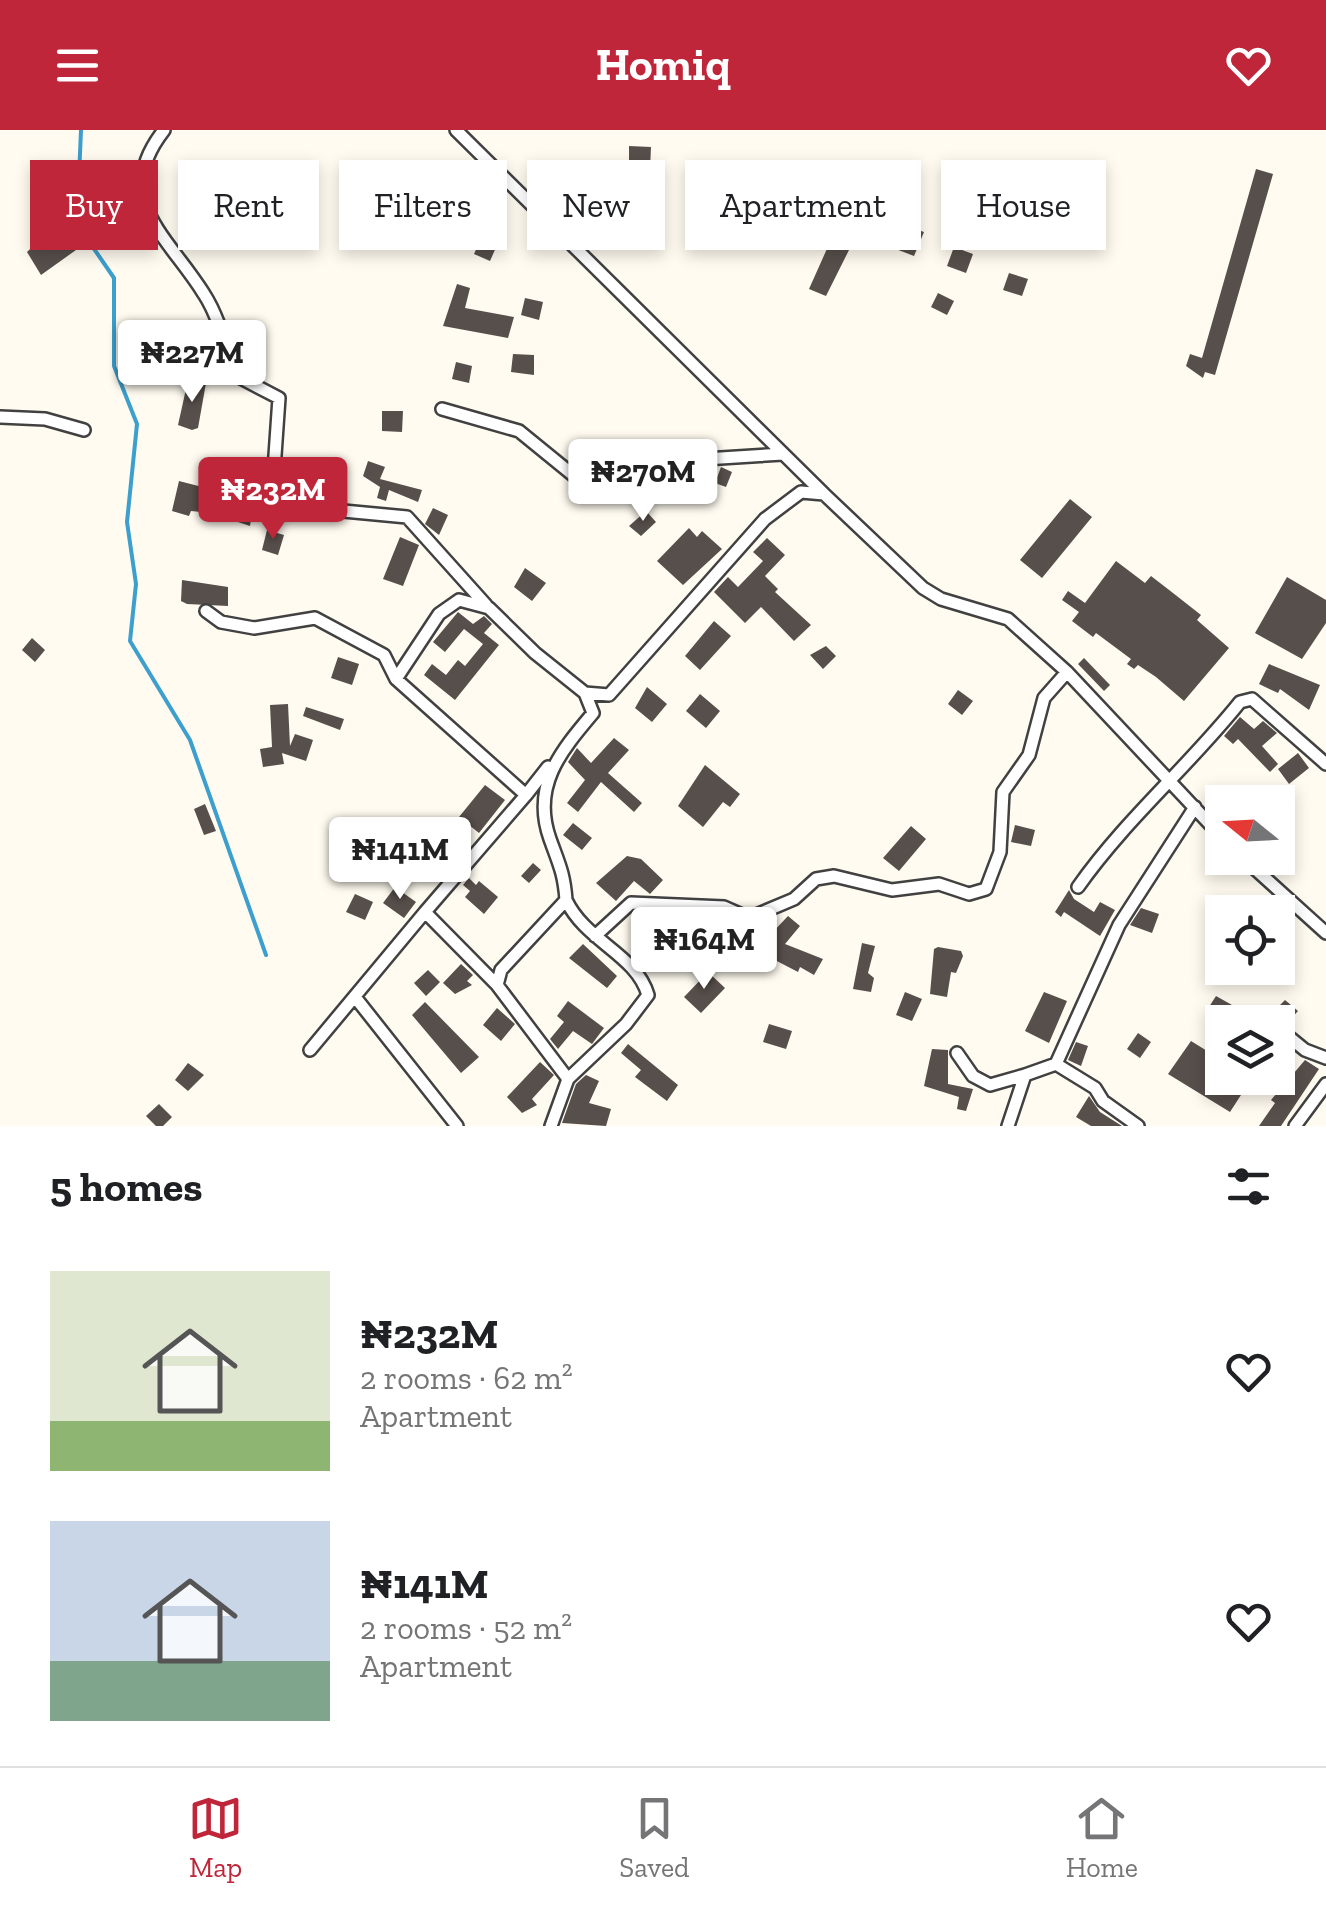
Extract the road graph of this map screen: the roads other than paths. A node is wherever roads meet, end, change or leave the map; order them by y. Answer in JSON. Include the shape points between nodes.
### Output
{"nodes":[{"id":1,"x":164,"y":130,"type":"edge"},
{"id":2,"x":456,"y":130,"type":"edge"},
{"id":3,"x":442,"y":409,"type":"dead end"},
{"id":4,"x":0,"y":417,"type":"edge"},
{"id":5,"x":84,"y":430,"type":"dead end"},
{"id":6,"x":783,"y":454,"type":"junction"},
{"id":7,"x":824,"y":494,"type":"junction"},
{"id":8,"x":489,"y":608,"type":"junction"},
{"id":9,"x":206,"y":610,"type":"dead end"},
{"id":10,"x":1067,"y":672,"type":"junction"},
{"id":11,"x":396,"y":679,"type":"junction"},
{"id":12,"x":585,"y":692,"type":"junction"},
{"id":13,"x":554,"y":760,"type":"junction"},
{"id":14,"x":1326,"y":764,"type":"edge"},
{"id":15,"x":1170,"y":785,"type":"junction"},
{"id":16,"x":526,"y":795,"type":"junction"},
{"id":17,"x":1195,"y":807,"type":"junction"},
{"id":18,"x":1205,"y":818,"type":"edge"},
{"id":19,"x":1263,"y":875,"type":"edge"},
{"id":20,"x":1078,"y":888,"type":"dead end"},
{"id":21,"x":566,"y":900,"type":"junction"},
{"id":22,"x":426,"y":912,"type":"junction"},
{"id":23,"x":1324,"y":927,"type":"edge"},
{"id":24,"x":595,"y":936,"type":"junction"},
{"id":25,"x":497,"y":985,"type":"junction"},
{"id":26,"x":355,"y":997,"type":"junction"},
{"id":27,"x":1295,"y":1041,"type":"edge"},
{"id":28,"x":310,"y":1050,"type":"dead end"},
{"id":29,"x":956,"y":1053,"type":"dead end"},
{"id":30,"x":1326,"y":1058,"type":"edge"},
{"id":31,"x":1056,"y":1064,"type":"junction"},
{"id":32,"x":1025,"y":1075,"type":"junction"},
{"id":33,"x":568,"y":1079,"type":"junction"},
{"id":34,"x":1326,"y":1084,"type":"edge"},
{"id":35,"x":457,"y":1126,"type":"edge"},
{"id":36,"x":551,"y":1126,"type":"edge"},
{"id":37,"x":1008,"y":1126,"type":"edge"},
{"id":38,"x":1138,"y":1126,"type":"edge"},
{"id":39,"x":1295,"y":1126,"type":"edge"}],
"edges":[{"from":1,"to":8,"type":"street","via":[[148,151],[139,185],[146,211],[206,296],[235,374],[280,398],[273,484],[280,505],[407,517]]},
{"from":2,"to":6,"type":"street"},
{"from":3,"to":6,"type":"street","via":[[519,432],[572,475],[626,480],[705,459]]},
{"from":4,"to":5,"type":"street"},
{"from":6,"to":7,"type":"street"},
{"from":7,"to":10,"type":"street","via":[[923,588],[1008,618]]},
{"from":7,"to":12,"type":"street","via":[[801,492],[765,519],[609,695]]},
{"from":8,"to":11,"type":"street","via":[[458,600],[439,614]]},
{"from":8,"to":12,"type":"street"},
{"from":9,"to":11,"type":"street","via":[[221,622],[254,628],[315,618],[384,655]]},
{"from":10,"to":15,"type":"street"},
{"from":10,"to":24,"type":"street","via":[[1044,698],[1028,755],[1003,792],[1000,852],[986,889],[969,894],[939,884],[892,890],[834,876],[816,879],[794,899],[749,918],[724,907],[631,903]]},
{"from":11,"to":16,"type":"street"},
{"from":12,"to":13,"type":"street","via":[[593,712]]},
{"from":13,"to":16,"type":"street"},
{"from":13,"to":21,"type":"street","via":[[542,800],[563,863]]},
{"from":14,"to":15,"type":"street","via":[[1252,699],[1240,702]]},
{"from":15,"to":17,"type":"street"},
{"from":15,"to":20,"type":"street","via":[[1126,824]]},
{"from":16,"to":22,"type":"street"},
{"from":17,"to":18,"type":"street"},
{"from":17,"to":31,"type":"street","via":[[1119,924]]},
{"from":19,"to":23,"type":"street"},
{"from":21,"to":24,"type":"street","via":[[577,923]]},
{"from":21,"to":25,"type":"street","via":[[500,970]]},
{"from":22,"to":25,"type":"street"},
{"from":22,"to":26,"type":"street"},
{"from":24,"to":33,"type":"street","via":[[642,974],[648,995]]},
{"from":25,"to":33,"type":"street"},
{"from":26,"to":28,"type":"street"},
{"from":26,"to":35,"type":"street"},
{"from":27,"to":30,"type":"street"},
{"from":29,"to":32,"type":"street","via":[[973,1076],[990,1084]]},
{"from":31,"to":32,"type":"street"},
{"from":31,"to":38,"type":"street"},
{"from":32,"to":37,"type":"street"},
{"from":33,"to":36,"type":"street"},
{"from":34,"to":39,"type":"street"}]}
